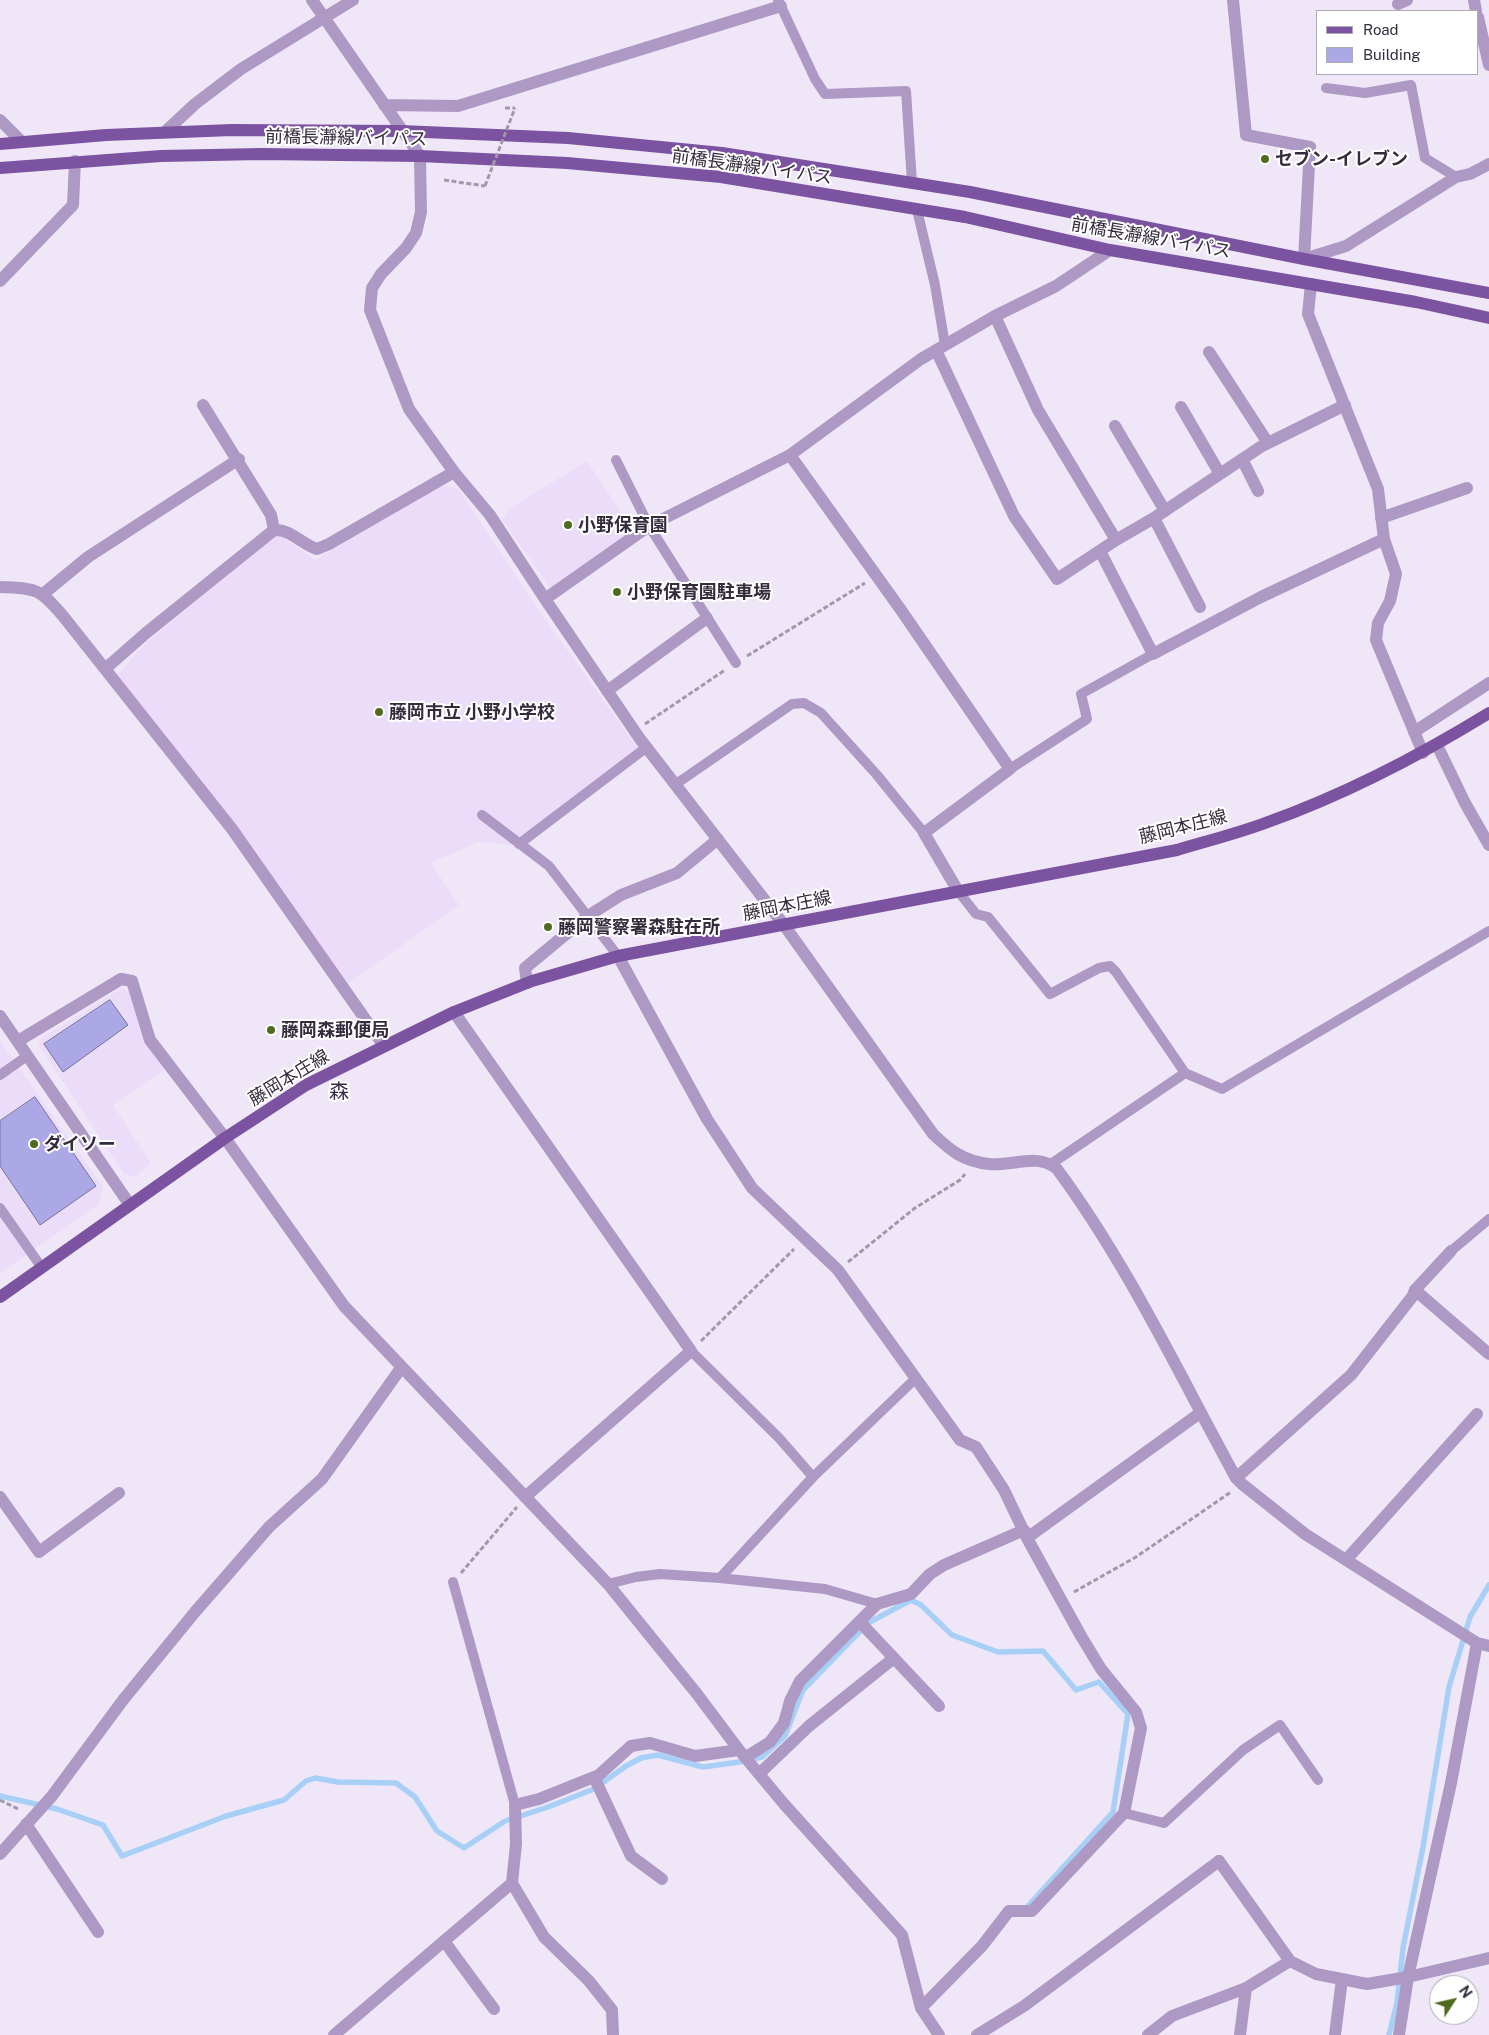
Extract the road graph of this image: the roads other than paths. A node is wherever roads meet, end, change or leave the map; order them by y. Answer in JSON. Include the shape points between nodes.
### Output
{"nodes":[{"id":1,"x":312,"y":0,"type":"edge"},
{"id":2,"x":353,"y":0,"type":"edge"},
{"id":3,"x":1232,"y":0,"type":"edge"},
{"id":4,"x":779,"y":3,"type":"edge"},
{"id":5,"x":324,"y":18,"type":"junction"},
{"id":6,"x":1479,"y":21,"type":"edge"},
{"id":7,"x":1489,"y":65,"type":"edge"},
{"id":8,"x":1326,"y":88,"type":"dead end"},
{"id":9,"x":384,"y":105,"type":"junction"},
{"id":10,"x":0,"y":120,"type":"edge"},
{"id":11,"x":401,"y":131,"type":"junction"},
{"id":12,"x":165,"y":132,"type":"junction"},
{"id":13,"x":22,"y":142,"type":"junction"},
{"id":14,"x":0,"y":144,"type":"edge"},
{"id":15,"x":420,"y":156,"type":"junction"},
{"id":16,"x":75,"y":161,"type":"junction"},
{"id":17,"x":1489,"y":164,"type":"edge"},
{"id":18,"x":0,"y":168,"type":"edge"},
{"id":19,"x":1456,"y":177,"type":"junction"},
{"id":20,"x":912,"y":183,"type":"junction"},
{"id":21,"x":917,"y":210,"type":"junction"},
{"id":22,"x":1110,"y":250,"type":"junction"},
{"id":23,"x":1304,"y":258,"type":"junction"},
{"id":24,"x":0,"y":281,"type":"edge"},
{"id":25,"x":1311,"y":284,"type":"junction"},
{"id":26,"x":1489,"y":293,"type":"edge"},
{"id":27,"x":995,"y":316,"type":"junction"},
{"id":28,"x":1489,"y":318,"type":"edge"},
{"id":29,"x":940,"y":348,"type":"junction"},
{"id":30,"x":1209,"y":352,"type":"dead end"},
{"id":31,"x":204,"y":405,"type":"dead end"},
{"id":32,"x":1344,"y":405,"type":"junction"},
{"id":33,"x":1181,"y":407,"type":"dead end"},
{"id":34,"x":1115,"y":426,"type":"dead end"},
{"id":35,"x":1268,"y":443,"type":"junction"},
{"id":36,"x":790,"y":455,"type":"junction"},
{"id":37,"x":239,"y":459,"type":"junction"},
{"id":38,"x":1242,"y":459,"type":"junction"},
{"id":39,"x":616,"y":460,"type":"dead end"},
{"id":40,"x":454,"y":472,"type":"junction"},
{"id":41,"x":1220,"y":474,"type":"junction"},
{"id":42,"x":1467,"y":488,"type":"dead end"},
{"id":43,"x":1258,"y":491,"type":"dead end"},
{"id":44,"x":1165,"y":511,"type":"junction"},
{"id":45,"x":1154,"y":518,"type":"junction"},
{"id":46,"x":1381,"y":518,"type":"junction"},
{"id":47,"x":650,"y":526,"type":"junction"},
{"id":48,"x":274,"y":530,"type":"junction"},
{"id":49,"x":1384,"y":539,"type":"junction"},
{"id":50,"x":1116,"y":540,"type":"junction"},
{"id":51,"x":1100,"y":551,"type":"junction"},
{"id":52,"x":0,"y":587,"type":"edge"},
{"id":53,"x":42,"y":595,"type":"junction"},
{"id":54,"x":545,"y":599,"type":"junction"},
{"id":55,"x":1200,"y":607,"type":"dead end"},
{"id":56,"x":707,"y":618,"type":"junction"},
{"id":57,"x":1153,"y":654,"type":"junction"},
{"id":58,"x":736,"y":663,"type":"road end"},
{"id":59,"x":104,"y":669,"type":"junction"},
{"id":60,"x":1489,"y":683,"type":"edge"},
{"id":61,"x":607,"y":691,"type":"junction"},
{"id":62,"x":1489,"y":713,"type":"edge"},
{"id":63,"x":1414,"y":732,"type":"junction"},
{"id":64,"x":1437,"y":745,"type":"junction"},
{"id":65,"x":646,"y":747,"type":"junction"},
{"id":66,"x":1423,"y":753,"type":"junction"},
{"id":67,"x":1010,"y":769,"type":"junction"},
{"id":68,"x":676,"y":784,"type":"junction"},
{"id":69,"x":482,"y":816,"type":"dead end"},
{"id":70,"x":924,"y":833,"type":"junction"},
{"id":71,"x":718,"y":839,"type":"junction"},
{"id":72,"x":519,"y":844,"type":"junction"},
{"id":73,"x":1489,"y":845,"type":"edge"},
{"id":74,"x":958,"y":891,"type":"junction"},
{"id":75,"x":588,"y":916,"type":"junction"},
{"id":76,"x":784,"y":925,"type":"junction"},
{"id":77,"x":1489,"y":931,"type":"edge"},
{"id":78,"x":618,"y":956,"type":"junction"},
{"id":79,"x":527,"y":983,"type":"junction"},
{"id":80,"x":454,"y":1012,"type":"junction"},
{"id":81,"x":0,"y":1016,"type":"edge"},
{"id":82,"x":18,"y":1041,"type":"junction"},
{"id":83,"x":384,"y":1046,"type":"junction"},
{"id":84,"x":27,"y":1056,"type":"junction"},
{"id":85,"x":1185,"y":1073,"type":"junction"},
{"id":86,"x":0,"y":1075,"type":"edge"},
{"id":87,"x":225,"y":1138,"type":"junction"},
{"id":88,"x":1051,"y":1164,"type":"junction"},
{"id":89,"x":130,"y":1205,"type":"junction"},
{"id":90,"x":0,"y":1208,"type":"edge"},
{"id":91,"x":1489,"y":1219,"type":"edge"},
{"id":92,"x":1451,"y":1251,"type":"joint"},
{"id":93,"x":42,"y":1268,"type":"junction"},
{"id":94,"x":1415,"y":1290,"type":"junction"},
{"id":95,"x":0,"y":1297,"type":"edge"},
{"id":96,"x":691,"y":1351,"type":"junction"},
{"id":97,"x":1489,"y":1354,"type":"edge"},
{"id":98,"x":401,"y":1368,"type":"junction"},
{"id":99,"x":915,"y":1380,"type":"junction"},
{"id":100,"x":1200,"y":1413,"type":"junction"},
{"id":101,"x":1477,"y":1414,"type":"dead end"},
{"id":102,"x":812,"y":1477,"type":"junction"},
{"id":103,"x":1239,"y":1481,"type":"junction"},
{"id":104,"x":119,"y":1493,"type":"dead end"},
{"id":105,"x":0,"y":1497,"type":"edge"},
{"id":106,"x":525,"y":1497,"type":"junction"},
{"id":107,"x":1026,"y":1534,"type":"junction"},
{"id":108,"x":1346,"y":1560,"type":"junction"},
{"id":109,"x":720,"y":1578,"type":"junction"},
{"id":110,"x":454,"y":1582,"type":"road end"},
{"id":111,"x":608,"y":1584,"type":"junction"},
{"id":112,"x":877,"y":1604,"type":"junction"},
{"id":113,"x":860,"y":1622,"type":"junction"},
{"id":114,"x":1483,"y":1644,"type":"edge"},
{"id":115,"x":894,"y":1658,"type":"junction"},
{"id":116,"x":939,"y":1706,"type":"dead end"},
{"id":117,"x":743,"y":1754,"type":"junction"},
{"id":118,"x":760,"y":1773,"type":"junction"},
{"id":119,"x":594,"y":1777,"type":"junction"},
{"id":120,"x":1318,"y":1780,"type":"dead end"},
{"id":121,"x":515,"y":1805,"type":"junction"},
{"id":122,"x":1124,"y":1813,"type":"junction"},
{"id":123,"x":30,"y":1820,"type":"junction"},
{"id":124,"x":0,"y":1854,"type":"edge"},
{"id":125,"x":662,"y":1879,"type":"dead end"},
{"id":126,"x":512,"y":1883,"type":"junction"},
{"id":127,"x":98,"y":1932,"type":"dead end"},
{"id":128,"x":444,"y":1941,"type":"junction"},
{"id":129,"x":1489,"y":1958,"type":"edge"},
{"id":130,"x":1290,"y":1961,"type":"junction"},
{"id":131,"x":1408,"y":1977,"type":"junction"},
{"id":132,"x":1342,"y":1979,"type":"junction"},
{"id":133,"x":1246,"y":1988,"type":"junction"},
{"id":134,"x":921,"y":2008,"type":"junction"},
{"id":135,"x":494,"y":2009,"type":"dead end"},
{"id":136,"x":610,"y":2033,"type":"edge"},
{"id":137,"x":334,"y":2035,"type":"edge"},
{"id":138,"x":939,"y":2035,"type":"edge"},
{"id":139,"x":977,"y":2035,"type":"edge"},
{"id":140,"x":1148,"y":2035,"type":"edge"},
{"id":141,"x":1240,"y":2035,"type":"edge"},
{"id":142,"x":1335,"y":2035,"type":"edge"},
{"id":143,"x":1399,"y":2035,"type":"edge"}],
"edges":[{"from":1,"to":5,"type":"street"},
{"from":2,"to":5,"type":"street"},
{"from":3,"to":23,"type":"street","via":[[1246,136],[1310,147]]},
{"from":4,"to":9,"type":"street","via":[[458,106]]},
{"from":4,"to":20,"type":"lane","via":[[815,79],[826,94],[906,91]]},
{"from":5,"to":9,"type":"street"},
{"from":5,"to":12,"type":"street","via":[[241,69]]},
{"from":6,"to":7,"type":"street"},
{"from":8,"to":19,"type":"lane","via":[[1365,92],[1411,85],[1425,158]]},
{"from":9,"to":11,"type":"street"},
{"from":10,"to":13,"type":"street"},
{"from":11,"to":12,"type":"main road","name":"前橋長瀞線バイパス"},
{"from":11,"to":15,"type":"street"},
{"from":11,"to":20,"type":"main road","name":"前橋長瀞線バイパス","via":[[568,138],[712,152]]},
{"from":12,"to":13,"type":"main road","name":"前橋長瀞線バイパス"},
{"from":13,"to":14,"type":"main road","name":"前橋長瀞線バイパス"},
{"from":15,"to":16,"type":"main road","name":"前橋長瀞線バイパス","via":[[261,154]]},
{"from":15,"to":21,"type":"main road","name":"前橋長瀞線バイパス","via":[[567,163],[721,177]]},
{"from":15,"to":40,"type":"street","via":[[421,212],[416,233],[372,288],[370,310],[409,410]]},
{"from":16,"to":18,"type":"main road","name":"前橋長瀞線バイパス"},
{"from":16,"to":24,"type":"street","via":[[73,205]]},
{"from":17,"to":19,"type":"street"},
{"from":19,"to":23,"type":"street","via":[[1346,246]]},
{"from":20,"to":23,"type":"main road","name":"前橋長瀞線バイパス"},
{"from":21,"to":22,"type":"main road","name":"前橋長瀞線バイパス","via":[[965,217]]},
{"from":21,"to":29,"type":"lane","via":[[935,285]]},
{"from":22,"to":25,"type":"main road","name":"前橋長瀞線バイパス"},
{"from":22,"to":27,"type":"street","via":[[1056,286]]},
{"from":23,"to":26,"type":"main road","name":"前橋長瀞線バイパス"},
{"from":25,"to":28,"type":"main road","name":"前橋長瀞線バイパス"},
{"from":25,"to":32,"type":"street","via":[[1308,314]]},
{"from":27,"to":29,"type":"street"},
{"from":27,"to":50,"type":"street","via":[[1038,410]]},
{"from":29,"to":36,"type":"street"},
{"from":29,"to":51,"type":"street","via":[[1014,516],[1057,579]]},
{"from":30,"to":35,"type":"street"},
{"from":31,"to":37,"type":"street"},
{"from":32,"to":35,"type":"street"},
{"from":32,"to":46,"type":"street","via":[[1378,489]]},
{"from":33,"to":41,"type":"street"},
{"from":34,"to":44,"type":"street"},
{"from":35,"to":38,"type":"street"},
{"from":36,"to":47,"type":"street"},
{"from":36,"to":67,"type":"street"},
{"from":37,"to":48,"type":"street","via":[[271,514]]},
{"from":37,"to":53,"type":"street","via":[[88,557]]},
{"from":38,"to":41,"type":"street"},
{"from":38,"to":43,"type":"street"},
{"from":39,"to":47,"type":"lane"},
{"from":40,"to":48,"type":"street","via":[[317,549],[283,529]]},
{"from":40,"to":54,"type":"street","via":[[490,515]]},
{"from":41,"to":44,"type":"street"},
{"from":42,"to":46,"type":"street"},
{"from":44,"to":45,"type":"street"},
{"from":45,"to":50,"type":"street"},
{"from":45,"to":55,"type":"street"},
{"from":46,"to":49,"type":"street"},
{"from":47,"to":54,"type":"street"},
{"from":47,"to":56,"type":"lane"},
{"from":48,"to":59,"type":"street"},
{"from":49,"to":57,"type":"street","via":[[1261,596]]},
{"from":49,"to":63,"type":"street","via":[[1396,574],[1390,601],[1378,623],[1376,640]]},
{"from":50,"to":51,"type":"street"},
{"from":51,"to":57,"type":"street"},
{"from":52,"to":53,"type":"street","via":[[34,589]]},
{"from":53,"to":59,"type":"street"},
{"from":54,"to":61,"type":"street"},
{"from":56,"to":58,"type":"lane"},
{"from":56,"to":61,"type":"street"},
{"from":57,"to":67,"type":"lane","via":[[1081,694],[1087,719]]},
{"from":59,"to":83,"type":"street","via":[[232,829]]},
{"from":60,"to":63,"type":"street"},
{"from":61,"to":65,"type":"street"},
{"from":62,"to":64,"type":"main road","name":"藤岡本庄線"},
{"from":63,"to":66,"type":"street"},
{"from":64,"to":66,"type":"main road","name":"藤岡本庄線"},
{"from":64,"to":73,"type":"street","via":[[1464,803]]},
{"from":65,"to":68,"type":"street"},
{"from":65,"to":72,"type":"lane"},
{"from":66,"to":74,"type":"main road","name":"藤岡本庄線","via":[[1338,795],[1258,826],[1177,850]]},
{"from":67,"to":70,"type":"street"},
{"from":68,"to":70,"type":"lane","via":[[792,704],[804,703],[821,713]]},
{"from":68,"to":71,"type":"street"},
{"from":69,"to":72,"type":"lane"},
{"from":70,"to":74,"type":"street"},
{"from":71,"to":75,"type":"street","via":[[677,873],[621,896]]},
{"from":71,"to":76,"type":"street"},
{"from":72,"to":75,"type":"lane","via":[[549,866]]},
{"from":74,"to":76,"type":"main road","name":"藤岡本庄線"},
{"from":74,"to":85,"type":"lane","via":[[976,914],[988,917],[1050,994],[1099,968],[1110,966]]},
{"from":75,"to":78,"type":"lane"},
{"from":75,"to":79,"type":"street","via":[[525,968]]},
{"from":76,"to":78,"type":"main road","name":"藤岡本庄線"},
{"from":76,"to":88,"type":"street","via":[[932,1134],[952,1152],[991,1164],[1039,1160]]},
{"from":77,"to":85,"type":"lane","via":[[1222,1089]]},
{"from":78,"to":79,"type":"main road","name":"藤岡本庄線"},
{"from":78,"to":99,"type":"street","via":[[707,1119],[752,1188],[838,1270]]},
{"from":79,"to":80,"type":"main road","name":"藤岡本庄線"},
{"from":80,"to":83,"type":"main road","name":"藤岡本庄線"},
{"from":80,"to":96,"type":"street"},
{"from":81,"to":82,"type":"street"},
{"from":82,"to":84,"type":"street"},
{"from":82,"to":87,"type":"street","via":[[121,978],[132,981],[150,1040]]},
{"from":83,"to":87,"type":"main road","name":"藤岡本庄線","via":[[306,1084]]},
{"from":84,"to":86,"type":"lane"},
{"from":84,"to":89,"type":"street"},
{"from":85,"to":88,"type":"lane"},
{"from":87,"to":89,"type":"main road","name":"藤岡本庄線"},
{"from":87,"to":98,"type":"street","via":[[344,1306]]},
{"from":88,"to":100,"type":"street","via":[[1072,1189],[1130,1280]]},
{"from":89,"to":93,"type":"main road","name":"藤岡本庄線"},
{"from":90,"to":93,"type":"lane"},
{"from":91,"to":92,"type":"lane"},
{"from":92,"to":94,"type":"street"},
{"from":93,"to":95,"type":"main road","name":"藤岡本庄線"},
{"from":94,"to":97,"type":"street"},
{"from":94,"to":103,"type":"street","via":[[1351,1375]]},
{"from":96,"to":102,"type":"lane","via":[[779,1438]]},
{"from":96,"to":106,"type":"street"},
{"from":98,"to":106,"type":"street"},
{"from":98,"to":123,"type":"street","via":[[322,1479],[269,1527],[195,1612]]},
{"from":99,"to":102,"type":"lane"},
{"from":99,"to":107,"type":"street","via":[[960,1440],[976,1447],[1004,1490]]},
{"from":100,"to":103,"type":"street"},
{"from":100,"to":107,"type":"street"},
{"from":101,"to":108,"type":"street"},
{"from":102,"to":109,"type":"lane"},
{"from":103,"to":108,"type":"street","via":[[1305,1534]]},
{"from":104,"to":105,"type":"street","via":[[39,1552]]},
{"from":106,"to":111,"type":"street"},
{"from":107,"to":112,"type":"street","via":[[944,1564],[911,1594]]},
{"from":107,"to":122,"type":"street","via":[[1101,1668],[1136,1712],[1141,1728]]},
{"from":108,"to":114,"type":"street"},
{"from":109,"to":111,"type":"lane","via":[[660,1574]]},
{"from":109,"to":112,"type":"lane","via":[[825,1588]]},
{"from":110,"to":121,"type":"lane"},
{"from":111,"to":117,"type":"street"},
{"from":112,"to":113,"type":"street"},
{"from":113,"to":115,"type":"street"},
{"from":113,"to":117,"type":"street","via":[[800,1681],[784,1723],[770,1742]]},
{"from":114,"to":131,"type":"street"},
{"from":115,"to":116,"type":"street"},
{"from":115,"to":118,"type":"street","via":[[809,1726]]},
{"from":117,"to":118,"type":"street"},
{"from":117,"to":119,"type":"street","via":[[694,1756],[650,1742],[631,1746]]},
{"from":118,"to":134,"type":"street","via":[[902,1935]]},
{"from":119,"to":121,"type":"street","via":[[539,1800]]},
{"from":119,"to":125,"type":"street","via":[[631,1856]]},
{"from":120,"to":122,"type":"lane","via":[[1280,1725],[1242,1750],[1164,1823]]},
{"from":121,"to":126,"type":"street"},
{"from":122,"to":134,"type":"street","via":[[1032,1911],[1009,1911],[982,1946]]},
{"from":123,"to":124,"type":"street"},
{"from":123,"to":127,"type":"street"},
{"from":126,"to":128,"type":"street"},
{"from":126,"to":136,"type":"street","via":[[544,1937],[612,2010]]},
{"from":128,"to":135,"type":"street"},
{"from":128,"to":137,"type":"street"},
{"from":129,"to":131,"type":"street"},
{"from":130,"to":132,"type":"street","via":[[1316,1974]]},
{"from":130,"to":133,"type":"street"},
{"from":130,"to":139,"type":"street","via":[[1219,1861],[1024,2006]]},
{"from":131,"to":132,"type":"street","via":[[1367,1984]]},
{"from":131,"to":143,"type":"street"},
{"from":132,"to":142,"type":"street"},
{"from":133,"to":140,"type":"street","via":[[1172,2016]]},
{"from":133,"to":141,"type":"street"},
{"from":134,"to":138,"type":"street"}]}
